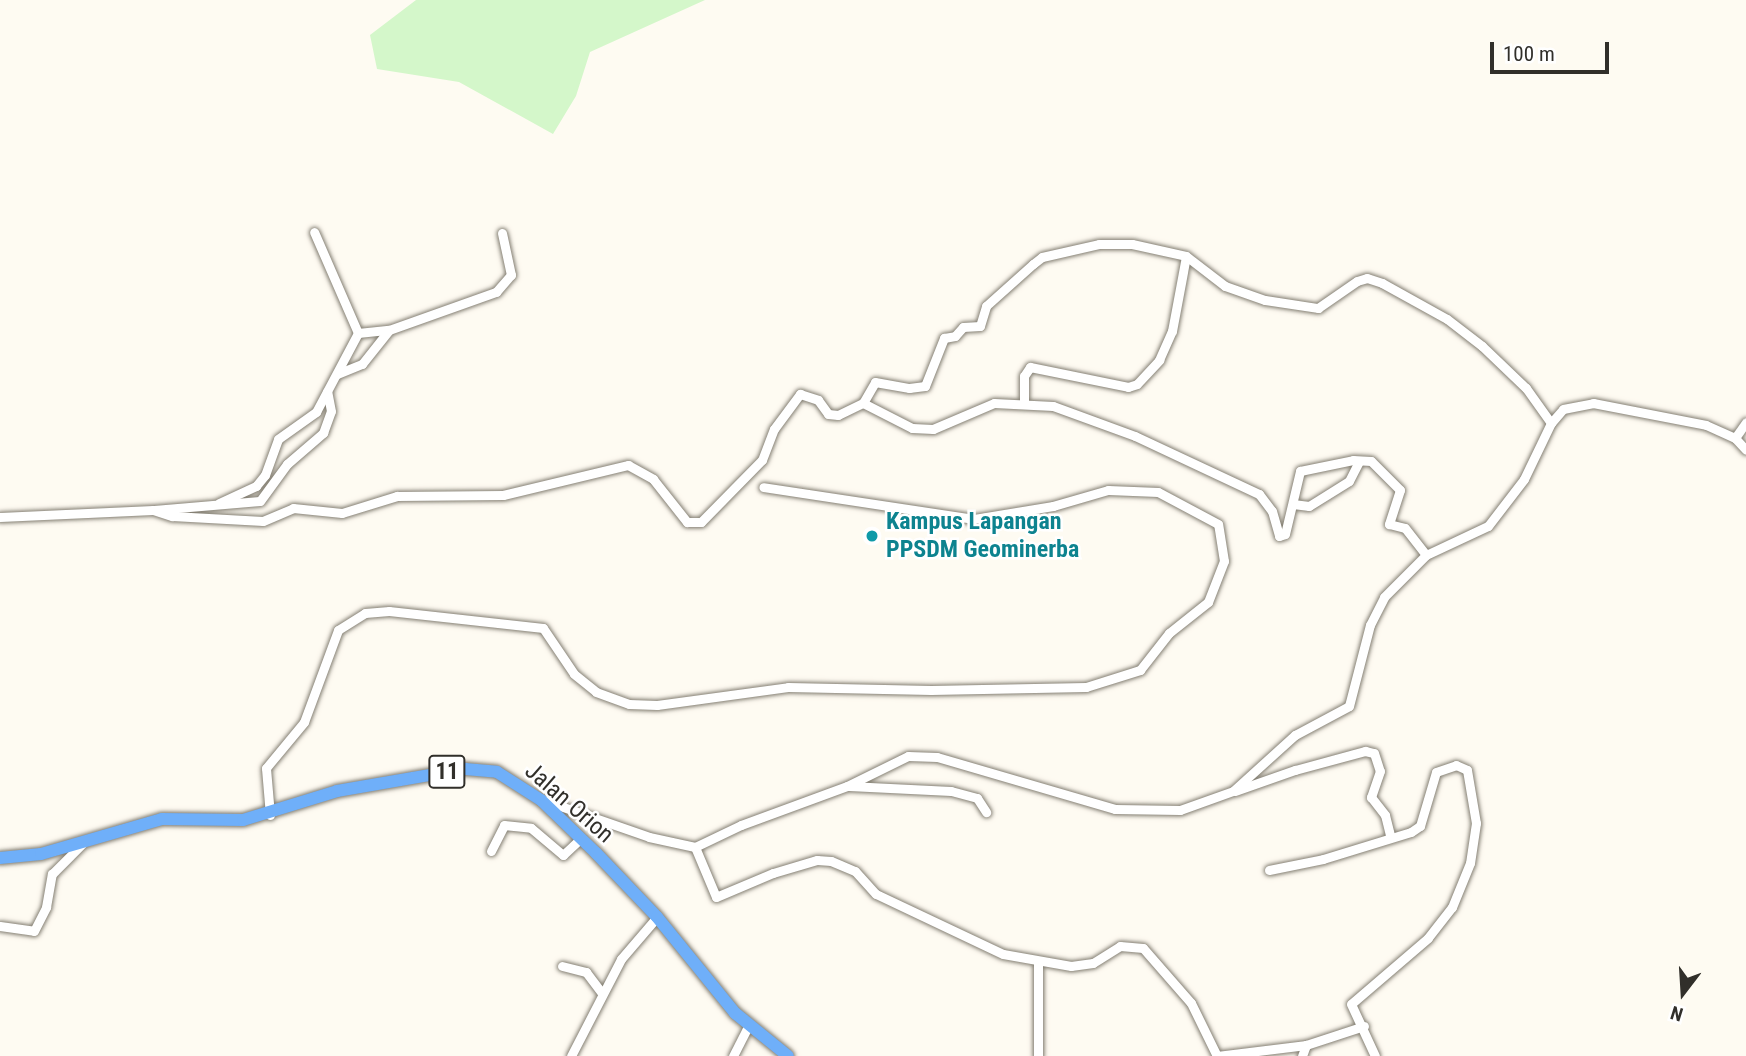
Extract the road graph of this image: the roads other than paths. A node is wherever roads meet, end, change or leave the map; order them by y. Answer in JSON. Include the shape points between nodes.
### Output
{"nodes":[{"id":1,"x":314,"y":232,"type":"dead end"},
{"id":2,"x":502,"y":233,"type":"dead end"},
{"id":3,"x":1186,"y":256,"type":"junction"},
{"id":4,"x":389,"y":330,"type":"junction"},
{"id":5,"x":358,"y":333,"type":"junction"},
{"id":6,"x":337,"y":374,"type":"junction"},
{"id":7,"x":327,"y":391,"type":"junction"},
{"id":8,"x":863,"y":403,"type":"junction"},
{"id":9,"x":1024,"y":403,"type":"junction"},
{"id":10,"x":1746,"y":422,"type":"edge"},
{"id":11,"x":1550,"y":423,"type":"junction"},
{"id":12,"x":1735,"y":438,"type":"junction"},
{"id":13,"x":275,"y":447,"type":"junction"},
{"id":14,"x":1746,"y":450,"type":"edge"},
{"id":15,"x":1359,"y":461,"type":"junction"},
{"id":16,"x":282,"y":473,"type":"junction"},
{"id":17,"x":763,"y":487,"type":"dead end"},
{"id":18,"x":219,"y":503,"type":"junction"},
{"id":19,"x":1293,"y":504,"type":"junction"},
{"id":20,"x":153,"y":510,"type":"junction"},
{"id":21,"x":0,"y":517,"type":"edge"},
{"id":22,"x":1426,"y":555,"type":"junction"},
{"id":23,"x":848,"y":786,"type":"junction"},
{"id":24,"x":1233,"y":791,"type":"junction"},
{"id":25,"x":541,"y":800,"type":"junction"},
{"id":26,"x":986,"y":812,"type":"dead end"},
{"id":27,"x":270,"y":815,"type":"junction"},
{"id":28,"x":1390,"y":835,"type":"junction"},
{"id":29,"x":580,"y":839,"type":"junction"},
{"id":30,"x":83,"y":843,"type":"junction"},
{"id":31,"x":695,"y":847,"type":"junction"},
{"id":32,"x":491,"y":850,"type":"dead end"},
{"id":33,"x":0,"y":858,"type":"edge"},
{"id":34,"x":1269,"y":870,"type":"dead end"},
{"id":35,"x":657,"y":917,"type":"junction"},
{"id":36,"x":0,"y":926,"type":"edge"},
{"id":37,"x":1038,"y":963,"type":"junction"},
{"id":38,"x":562,"y":966,"type":"dead end"},
{"id":39,"x":602,"y":993,"type":"junction"},
{"id":40,"x":749,"y":1025,"type":"junction"},
{"id":41,"x":1364,"y":1026,"type":"junction"},
{"id":42,"x":1306,"y":1045,"type":"junction"},
{"id":43,"x":571,"y":1056,"type":"edge"},
{"id":44,"x":733,"y":1056,"type":"edge"},
{"id":45,"x":788,"y":1056,"type":"edge"},
{"id":46,"x":1038,"y":1056,"type":"edge"},
{"id":47,"x":1217,"y":1056,"type":"edge"},
{"id":48,"x":1302,"y":1056,"type":"edge"},
{"id":49,"x":1375,"y":1056,"type":"edge"}],
"edges":[{"from":1,"to":5,"type":"street"},
{"from":2,"to":4,"type":"street","via":[[511,270],[496,292]]},
{"from":3,"to":8,"type":"street","via":[[1132,244],[1099,244],[1042,257],[986,306],[980,326],[963,327],[955,336],[944,338],[925,386],[875,382]]},
{"from":3,"to":9,"type":"street","via":[[1172,331],[1138,384],[1128,387],[1030,367],[1024,376]]},
{"from":3,"to":11,"type":"street","via":[[1225,286],[1265,300],[1318,308],[1357,281],[1367,278],[1382,283],[1447,318],[1482,346],[1526,388]]},
{"from":4,"to":5,"type":"street"},
{"from":4,"to":6,"type":"street","via":[[362,364]]},
{"from":5,"to":6,"type":"street"},
{"from":6,"to":7,"type":"street"},
{"from":7,"to":13,"type":"street","via":[[316,412],[285,430]]},
{"from":7,"to":16,"type":"street","via":[[331,411],[323,433]]},
{"from":8,"to":9,"type":"street","via":[[912,428],[933,429],[994,403]]},
{"from":8,"to":20,"type":"street","via":[[838,415],[828,414],[818,401],[800,394],[774,429],[762,460],[722,495],[706,518],[695,523],[687,522],[653,479],[628,465],[503,495],[397,496],[342,513],[293,508],[263,522],[172,516]]},
{"from":9,"to":19,"type":"street","via":[[1053,406],[1135,436],[1259,494],[1272,511],[1279,536],[1285,534]]},
{"from":10,"to":12,"type":"street"},
{"from":11,"to":12,"type":"street","via":[[1563,409],[1593,403],[1706,425]]},
{"from":11,"to":22,"type":"street","via":[[1524,479],[1488,526]]},
{"from":12,"to":14,"type":"street"},
{"from":13,"to":16,"type":"street"},
{"from":13,"to":18,"type":"street","via":[[270,467],[256,486]]},
{"from":15,"to":19,"type":"street","via":[[1349,481],[1310,506]]},
{"from":15,"to":19,"type":"street","via":[[1300,471]]},
{"from":15,"to":22,"type":"street","via":[[1371,461],[1396,483],[1400,495],[1389,524],[1405,528]]},
{"from":16,"to":18,"type":"street","via":[[260,501]]},
{"from":17,"to":27,"type":"street","via":[[974,519],[1054,506],[1108,490],[1158,492],[1218,524],[1224,561],[1208,602],[1169,633],[1140,670],[1086,687],[788,687],[629,705],[596,692],[575,674],[543,628],[389,611],[365,613],[338,629],[304,722],[266,768]]},
{"from":18,"to":20,"type":"street"},
{"from":20,"to":21,"type":"street"},
{"from":22,"to":24,"type":"street","via":[[1392,585],[1377,610],[1349,706],[1295,735]]},
{"from":23,"to":24,"type":"street","via":[[908,755],[937,757],[1115,808],[1180,810]]},
{"from":23,"to":26,"type":"street","via":[[951,791],[977,798]]},
{"from":23,"to":31,"type":"street"},
{"from":24,"to":28,"type":"street","via":[[1365,751],[1374,753],[1380,771],[1371,797],[1385,815]]},
{"from":25,"to":27,"type":"highway","name":"Jalan Orion","number":"11","via":[[497,772],[465,769],[337,791]]},
{"from":25,"to":29,"type":"highway","name":"Jalan Orion","number":"11"},
{"from":25,"to":31,"type":"street","via":[[649,838]]},
{"from":27,"to":30,"type":"highway","name":"Jalan Orion","number":"11","via":[[225,821],[162,819]]},
{"from":28,"to":34,"type":"street","via":[[1323,859]]},
{"from":28,"to":41,"type":"street","via":[[1420,826],[1436,772],[1456,765],[1467,770],[1476,823],[1461,889],[1428,938],[1354,996],[1351,1003]]},
{"from":29,"to":32,"type":"street","via":[[563,855],[531,828],[504,824]]},
{"from":29,"to":35,"type":"highway","name":"Jalan Orion","number":"11"},
{"from":30,"to":33,"type":"highway","name":"Jalan Orion","number":"11","via":[[23,858]]},
{"from":30,"to":36,"type":"street","via":[[52,874],[46,907],[34,931]]},
{"from":31,"to":37,"type":"street","via":[[716,897],[773,873],[817,860],[831,861],[855,871],[876,894],[1003,954]]},
{"from":35,"to":39,"type":"street","via":[[621,958]]},
{"from":35,"to":40,"type":"highway","name":"Jalan Orion","number":"11"},
{"from":37,"to":46,"type":"street"},
{"from":37,"to":47,"type":"street","via":[[1093,963],[1120,946],[1143,948],[1191,1003]]},
{"from":38,"to":39,"type":"street","via":[[586,972]]},
{"from":39,"to":43,"type":"street"},
{"from":40,"to":44,"type":"street"},
{"from":40,"to":45,"type":"highway","name":"Jalan Orion","number":"11"},
{"from":41,"to":42,"type":"street"},
{"from":41,"to":49,"type":"street"},
{"from":42,"to":47,"type":"street"},
{"from":42,"to":48,"type":"street"}]}
